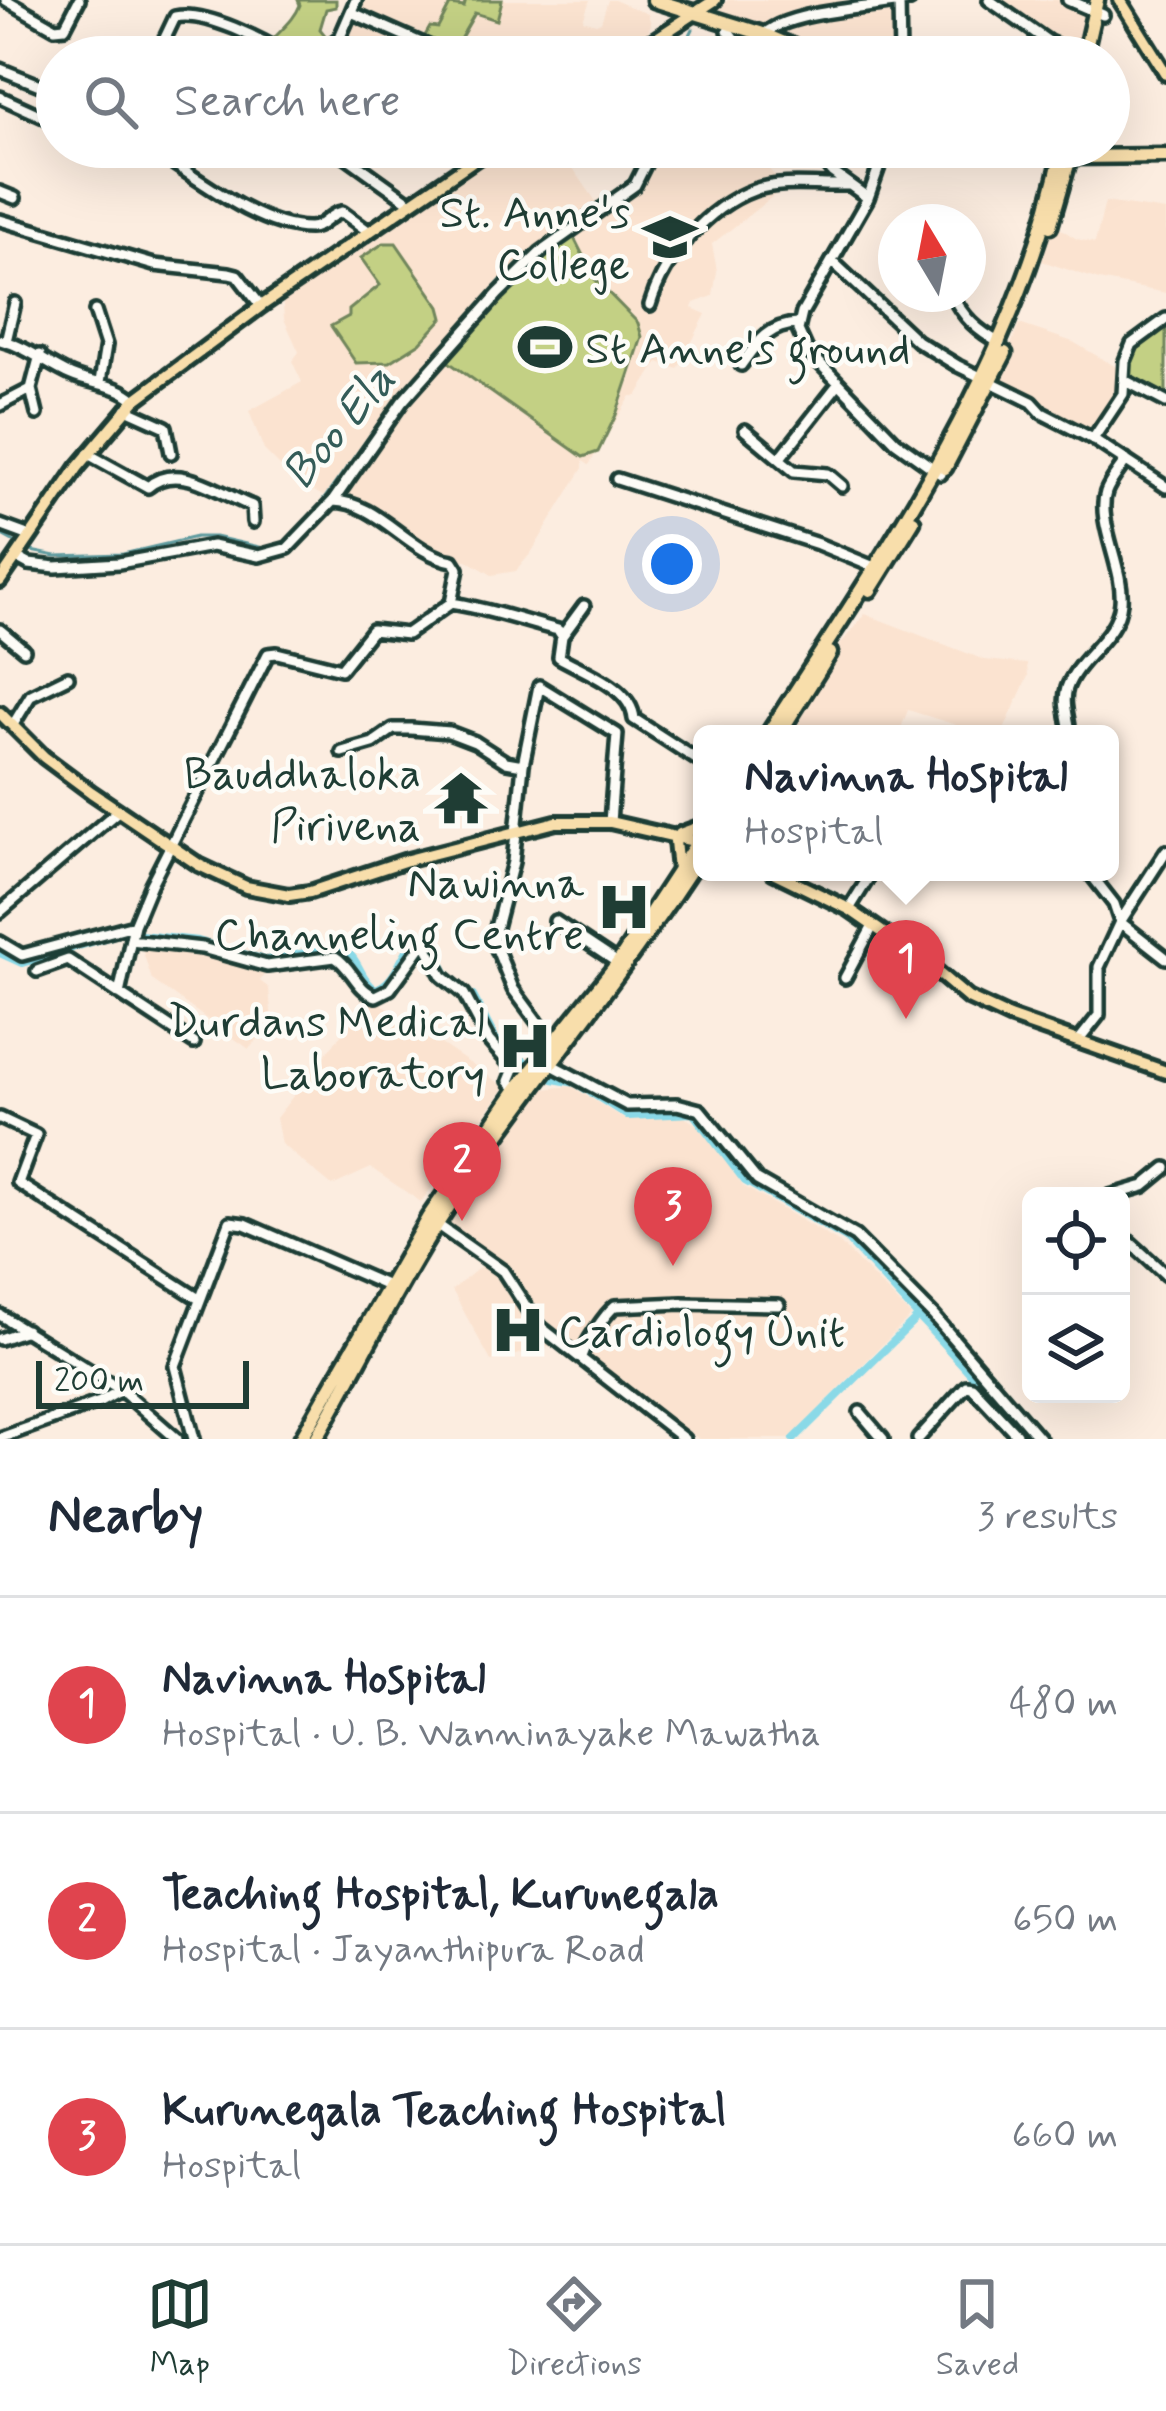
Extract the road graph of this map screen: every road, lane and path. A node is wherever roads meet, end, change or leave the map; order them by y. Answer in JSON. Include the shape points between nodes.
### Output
{"nodes":[{"id":1,"x":6,"y":0,"type":"edge"},
{"id":2,"x":79,"y":0,"type":"edge"},
{"id":3,"x":356,"y":0,"type":"edge"},
{"id":4,"x":636,"y":0,"type":"edge"},
{"id":5,"x":654,"y":0,"type":"edge"},
{"id":6,"x":715,"y":0,"type":"edge"},
{"id":7,"x":989,"y":0,"type":"edge"},
{"id":8,"x":1068,"y":0,"type":"edge"},
{"id":9,"x":1120,"y":0,"type":"edge"},
{"id":10,"x":902,"y":1,"type":"edge"},
{"id":11,"x":1100,"y":7,"type":"edge"},
{"id":12,"x":351,"y":12,"type":"junction"},
{"id":13,"x":691,"y":16,"type":"junction"},
{"id":14,"x":728,"y":31,"type":"junction"},
{"id":15,"x":166,"y":36,"type":"edge"},
{"id":16,"x":249,"y":36,"type":"edge"},
{"id":17,"x":340,"y":36,"type":"edge"},
{"id":18,"x":405,"y":36,"type":"edge"},
{"id":19,"x":660,"y":36,"type":"edge"},
{"id":20,"x":732,"y":36,"type":"edge"},
{"id":21,"x":756,"y":36,"type":"edge"},
{"id":22,"x":758,"y":36,"type":"edge"},
{"id":23,"x":763,"y":36,"type":"edge"},
{"id":24,"x":901,"y":36,"type":"edge"},
{"id":25,"x":1040,"y":36,"type":"edge"},
{"id":26,"x":0,"y":70,"type":"edge"},
{"id":27,"x":1166,"y":74,"type":"edge"},
{"id":28,"x":36,"y":84,"type":"edge"},
{"id":29,"x":0,"y":98,"type":"edge"},
{"id":30,"x":36,"y":114,"type":"edge"},
{"id":31,"x":1130,"y":155,"type":"edge"},
{"id":32,"x":1166,"y":156,"type":"edge"},
{"id":33,"x":180,"y":168,"type":"edge"},
{"id":34,"x":362,"y":168,"type":"edge"},
{"id":35,"x":461,"y":168,"type":"edge"},
{"id":36,"x":644,"y":168,"type":"edge"},
{"id":37,"x":832,"y":168,"type":"edge"},
{"id":38,"x":879,"y":168,"type":"edge"},
{"id":39,"x":1052,"y":168,"type":"edge"},
{"id":40,"x":1063,"y":168,"type":"edge"},
{"id":41,"x":1076,"y":168,"type":"edge"},
{"id":42,"x":848,"y":185,"type":"junction"},
{"id":43,"x":1059,"y":188,"type":"junction"},
{"id":44,"x":0,"y":192,"type":"edge"},
{"id":45,"x":15,"y":198,"type":"dead end"},
{"id":46,"x":868,"y":198,"type":"junction"},
{"id":47,"x":411,"y":203,"type":"junction"},
{"id":48,"x":0,"y":220,"type":"edge"},
{"id":49,"x":368,"y":231,"type":"junction"},
{"id":50,"x":832,"y":261,"type":"junction"},
{"id":51,"x":15,"y":303,"type":"dead end"},
{"id":52,"x":650,"y":305,"type":"dead end"},
{"id":53,"x":261,"y":306,"type":"junction"},
{"id":54,"x":95,"y":311,"type":"dead end"},
{"id":55,"x":961,"y":312,"type":"edge"},
{"id":56,"x":1166,"y":319,"type":"edge"},
{"id":57,"x":798,"y":324,"type":"junction"},
{"id":58,"x":3,"y":341,"type":"edge"},
{"id":59,"x":1000,"y":343,"type":"junction"},
{"id":60,"x":40,"y":355,"type":"junction"},
{"id":61,"x":741,"y":365,"type":"dead end"},
{"id":62,"x":988,"y":381,"type":"junction"},
{"id":63,"x":1126,"y":381,"type":"junction"},
{"id":64,"x":100,"y":382,"type":"junction"},
{"id":65,"x":838,"y":383,"type":"junction"},
{"id":66,"x":31,"y":388,"type":"junction"},
{"id":67,"x":1166,"y":402,"type":"edge"},
{"id":68,"x":0,"y":405,"type":"edge"},
{"id":69,"x":131,"y":405,"type":"junction"},
{"id":70,"x":37,"y":414,"type":"dead end"},
{"id":71,"x":745,"y":430,"type":"dead end"},
{"id":72,"x":1093,"y":439,"type":"junction"},
{"id":73,"x":170,"y":453,"type":"dead end"},
{"id":74,"x":88,"y":454,"type":"junction"},
{"id":75,"x":780,"y":458,"type":"junction"},
{"id":76,"x":1126,"y":460,"type":"junction"},
{"id":77,"x":938,"y":472,"type":"junction"},
{"id":78,"x":616,"y":478,"type":"dead end"},
{"id":79,"x":842,"y":486,"type":"dead end"},
{"id":80,"x":1166,"y":488,"type":"edge"},
{"id":81,"x":333,"y":501,"type":"junction"},
{"id":82,"x":254,"y":522,"type":"dead end"},
{"id":83,"x":0,"y":525,"type":"edge"},
{"id":84,"x":30,"y":536,"type":"junction"},
{"id":85,"x":18,"y":554,"type":"junction"},
{"id":86,"x":874,"y":567,"type":"junction"},
{"id":87,"x":0,"y":581,"type":"edge"},
{"id":88,"x":451,"y":603,"type":"junction"},
{"id":89,"x":584,"y":605,"type":"dead end"},
{"id":90,"x":0,"y":630,"type":"edge"},
{"id":91,"x":562,"y":636,"type":"junction"},
{"id":92,"x":24,"y":650,"type":"dead end"},
{"id":93,"x":68,"y":677,"type":"dead end"},
{"id":94,"x":0,"y":712,"type":"edge"},
{"id":95,"x":14,"y":723,"type":"junction"},
{"id":96,"x":774,"y":725,"type":"edge"},
{"id":97,"x":784,"y":725,"type":"edge"},
{"id":98,"x":1069,"y":725,"type":"edge"},
{"id":99,"x":342,"y":752,"type":"dead end"},
{"id":100,"x":693,"y":757,"type":"edge"},
{"id":101,"x":523,"y":765,"type":"junction"},
{"id":102,"x":118,"y":810,"type":"junction"},
{"id":103,"x":610,"y":822,"type":"junction"},
{"id":104,"x":514,"y":831,"type":"junction"},
{"id":105,"x":676,"y":838,"type":"junction"},
{"id":106,"x":693,"y":842,"type":"edge"},
{"id":107,"x":693,"y":842,"type":"edge"},
{"id":108,"x":171,"y":845,"type":"junction"},
{"id":109,"x":1166,"y":851,"type":"edge"},
{"id":110,"x":693,"y":855,"type":"edge"},
{"id":111,"x":693,"y":870,"type":"edge"},
{"id":112,"x":682,"y":875,"type":"junction"},
{"id":113,"x":1152,"y":877,"type":"junction"},
{"id":114,"x":791,"y":881,"type":"edge"},
{"id":115,"x":866,"y":881,"type":"edge"},
{"id":116,"x":1097,"y":881,"type":"edge"},
{"id":117,"x":1166,"y":882,"type":"edge"},
{"id":118,"x":849,"y":909,"type":"junction"},
{"id":119,"x":0,"y":912,"type":"edge"},
{"id":120,"x":556,"y":921,"type":"dead end"},
{"id":121,"x":1120,"y":922,"type":"junction"},
{"id":122,"x":134,"y":925,"type":"junction"},
{"id":123,"x":873,"y":926,"type":"junction"},
{"id":124,"x":130,"y":940,"type":"junction"},
{"id":125,"x":0,"y":942,"type":"edge"},
{"id":126,"x":1166,"y":958,"type":"edge"},
{"id":127,"x":618,"y":963,"type":"junction"},
{"id":128,"x":37,"y":971,"type":"dead end"},
{"id":129,"x":845,"y":978,"type":"dead end"},
{"id":130,"x":119,"y":994,"type":"junction"},
{"id":131,"x":1080,"y":1039,"type":"junction"},
{"id":132,"x":194,"y":1043,"type":"dead end"},
{"id":133,"x":553,"y":1043,"type":"junction"},
{"id":134,"x":546,"y":1063,"type":"junction"},
{"id":135,"x":1166,"y":1072,"type":"edge"},
{"id":136,"x":527,"y":1084,"type":"junction"},
{"id":137,"x":0,"y":1118,"type":"edge"},
{"id":138,"x":1166,"y":1168,"type":"edge"},
{"id":139,"x":1130,"y":1190,"type":"edge"},
{"id":140,"x":432,"y":1221,"type":"junction"},
{"id":141,"x":1130,"y":1242,"type":"edge"},
{"id":142,"x":1166,"y":1275,"type":"edge"},
{"id":143,"x":392,"y":1288,"type":"junction"},
{"id":144,"x":199,"y":1300,"type":"junction"},
{"id":145,"x":779,"y":1305,"type":"dead end"},
{"id":146,"x":0,"y":1316,"type":"edge"},
{"id":147,"x":26,"y":1330,"type":"junction"},
{"id":148,"x":0,"y":1339,"type":"edge"},
{"id":149,"x":581,"y":1357,"type":"junction"},
{"id":150,"x":121,"y":1390,"type":"junction"},
{"id":151,"x":860,"y":1412,"type":"dead end"},
{"id":152,"x":1016,"y":1434,"type":"dead end"},
{"id":153,"x":0,"y":1438,"type":"edge"},
{"id":154,"x":177,"y":1439,"type":"edge"},
{"id":155,"x":194,"y":1439,"type":"edge"},
{"id":156,"x":301,"y":1439,"type":"edge"},
{"id":157,"x":316,"y":1439,"type":"edge"},
{"id":158,"x":683,"y":1439,"type":"edge"},
{"id":159,"x":883,"y":1439,"type":"edge"},
{"id":160,"x":918,"y":1439,"type":"edge"},
{"id":161,"x":1040,"y":1439,"type":"edge"}],
"edges":[{"from":1,"to":2,"type":"street","via":[[55,28],[65,27]]},
{"from":3,"to":12,"type":"street"},
{"from":4,"to":13,"type":"highway"},
{"from":5,"to":13,"type":"highway"},
{"from":6,"to":13,"type":"main road"},
{"from":7,"to":25,"type":"street"},
{"from":8,"to":11,"type":"street"},
{"from":9,"to":27,"type":"main road"},
{"from":10,"to":23,"type":"street","via":[[796,20]]},
{"from":10,"to":24,"type":"street"},
{"from":12,"to":17,"type":"street"},
{"from":12,"to":18,"type":"street"},
{"from":13,"to":14,"type":"highway"},
{"from":13,"to":19,"type":"main road"},
{"from":13,"to":22,"type":"highway"},
{"from":14,"to":20,"type":"street"},
{"from":14,"to":21,"type":"highway"},
{"from":15,"to":16,"type":"street","via":[[175,17],[192,13]]},
{"from":26,"to":28,"type":"street"},
{"from":29,"to":30,"type":"street"},
{"from":31,"to":32,"type":"highway"},
{"from":33,"to":49,"type":"street","via":[[242,208],[292,226],[310,228],[342,212]]},
{"from":34,"to":47,"type":"street"},
{"from":35,"to":47,"type":"main road"},
{"from":36,"to":81,"type":"street","via":[[635,185],[541,252],[498,294],[402,402]]},
{"from":37,"to":42,"type":"street"},
{"from":38,"to":46,"type":"street"},
{"from":39,"to":43,"type":"highway"},
{"from":40,"to":43,"type":"highway"},
{"from":41,"to":43,"type":"highway"},
{"from":42,"to":46,"type":"street"},
{"from":42,"to":52,"type":"street","via":[[753,190],[676,251]]},
{"from":43,"to":59,"type":"highway"},
{"from":43,"to":62,"type":"highway"},
{"from":44,"to":45,"type":"street"},
{"from":46,"to":50,"type":"street"},
{"from":47,"to":49,"type":"main road"},
{"from":48,"to":53,"type":"street","via":[[154,265],[236,275]]},
{"from":49,"to":53,"type":"main road"},
{"from":50,"to":57,"type":"street"},
{"from":50,"to":62,"type":"street","via":[[917,341]]},
{"from":51,"to":58,"type":"street"},
{"from":53,"to":69,"type":"main road"},
{"from":54,"to":64,"type":"street","via":[[106,345]]},
{"from":55,"to":59,"type":"street"},
{"from":56,"to":63,"type":"street","via":[[1132,344]]},
{"from":57,"to":61,"type":"street","via":[[765,334]]},
{"from":57,"to":65,"type":"street","via":[[801,342]]},
{"from":58,"to":60,"type":"street"},
{"from":59,"to":62,"type":"highway"},
{"from":60,"to":64,"type":"street"},
{"from":60,"to":66,"type":"street"},
{"from":62,"to":72,"type":"street"},
{"from":62,"to":77,"type":"highway"},
{"from":63,"to":67,"type":"street"},
{"from":63,"to":72,"type":"street"},
{"from":64,"to":69,"type":"street","via":[[119,388]]},
{"from":65,"to":75,"type":"street"},
{"from":65,"to":77,"type":"street"},
{"from":66,"to":68,"type":"street"},
{"from":66,"to":70,"type":"street"},
{"from":69,"to":73,"type":"street","via":[[166,427]]},
{"from":69,"to":74,"type":"main road"},
{"from":71,"to":75,"type":"street"},
{"from":72,"to":76,"type":"street"},
{"from":74,"to":82,"type":"street","via":[[148,487],[179,474],[252,506]]},
{"from":74,"to":84,"type":"main road"},
{"from":75,"to":79,"type":"street","via":[[799,474],[829,474]]},
{"from":76,"to":80,"type":"street"},
{"from":76,"to":98,"type":"street","via":[[1104,504],[1121,602],[1068,684]]},
{"from":77,"to":86,"type":"highway"},
{"from":77,"to":97,"type":"highway"},
{"from":78,"to":86,"type":"street"},
{"from":81,"to":85,"type":"street","via":[[309,529],[259,556],[212,546],[56,567]]},
{"from":81,"to":88,"type":"street","via":[[365,510],[453,561]]},
{"from":83,"to":84,"type":"street"},
{"from":84,"to":85,"type":"main road"},
{"from":85,"to":87,"type":"main road"},
{"from":86,"to":96,"type":"highway"},
{"from":88,"to":91,"type":"street"},
{"from":88,"to":108,"type":"street","via":[[407,634],[371,630],[341,669],[264,657]]},
{"from":89,"to":91,"type":"street"},
{"from":90,"to":92,"type":"street"},
{"from":91,"to":100,"type":"street","via":[[559,657],[624,695],[634,719]]},
{"from":93,"to":95,"type":"street","via":[[31,695]]},
{"from":94,"to":95,"type":"main road"},
{"from":95,"to":102,"type":"main road","via":[[44,757]]},
{"from":99,"to":101,"type":"street","via":[[411,728],[449,732]]},
{"from":101,"to":103,"type":"street","via":[[543,686],[617,734]]},
{"from":101,"to":104,"type":"street"},
{"from":102,"to":108,"type":"main road"},
{"from":102,"to":119,"type":"street"},
{"from":103,"to":104,"type":"main road","via":[[556,821]]},
{"from":103,"to":105,"type":"main road"},
{"from":104,"to":108,"type":"main road","via":[[289,895],[227,880]]},
{"from":104,"to":133,"type":"street","via":[[493,939],[513,989]]},
{"from":105,"to":106,"type":"main road"},
{"from":105,"to":107,"type":"main road"},
{"from":105,"to":112,"type":"main road"},
{"from":108,"to":122,"type":"street"},
{"from":109,"to":113,"type":"street"},
{"from":110,"to":112,"type":"highway"},
{"from":111,"to":112,"type":"main road"},
{"from":112,"to":127,"type":"highway"},
{"from":112,"to":134,"type":"highway","via":[[625,968]]},
{"from":113,"to":117,"type":"street"},
{"from":113,"to":121,"type":"street"},
{"from":114,"to":118,"type":"main road"},
{"from":115,"to":118,"type":"street"},
{"from":116,"to":121,"type":"street"},
{"from":118,"to":123,"type":"main road"},
{"from":120,"to":127,"type":"street"},
{"from":121,"to":126,"type":"street"},
{"from":121,"to":131,"type":"street","via":[[1099,967],[1099,1015]]},
{"from":122,"to":124,"type":"street"},
{"from":122,"to":125,"type":"street","via":[[22,956]]},
{"from":123,"to":129,"type":"street"},
{"from":123,"to":131,"type":"main road","via":[[968,998]]},
{"from":124,"to":130,"type":"street"},
{"from":124,"to":136,"type":"street","via":[[267,966],[335,957],[376,996],[424,942],[514,1069],[509,1081]]},
{"from":127,"to":133,"type":"highway"},
{"from":128,"to":130,"type":"street","via":[[68,960]]},
{"from":130,"to":132,"type":"street"},
{"from":131,"to":135,"type":"main road"},
{"from":133,"to":134,"type":"highway"},
{"from":134,"to":136,"type":"highway"},
{"from":134,"to":161,"type":"street","via":[[627,1105],[700,1110],[757,1180],[855,1236]]},
{"from":136,"to":140,"type":"highway"},
{"from":137,"to":144,"type":"street","via":[[37,1135],[18,1183]]},
{"from":138,"to":139,"type":"street"},
{"from":140,"to":143,"type":"highway"},
{"from":140,"to":149,"type":"street","via":[[503,1271],[538,1325]]},
{"from":141,"to":142,"type":"street"},
{"from":143,"to":144,"type":"street","via":[[230,1222]]},
{"from":143,"to":156,"type":"highway"},
{"from":143,"to":157,"type":"highway"},
{"from":144,"to":155,"type":"street","via":[[175,1366]]},
{"from":145,"to":149,"type":"street","via":[[615,1306]]},
{"from":146,"to":147,"type":"street"},
{"from":147,"to":148,"type":"street"},
{"from":147,"to":150,"type":"street"},
{"from":149,"to":158,"type":"street"},
{"from":150,"to":153,"type":"street"},
{"from":150,"to":154,"type":"street"},
{"from":151,"to":159,"type":"street"},
{"from":152,"to":160,"type":"street","via":[[967,1386]]}]}
